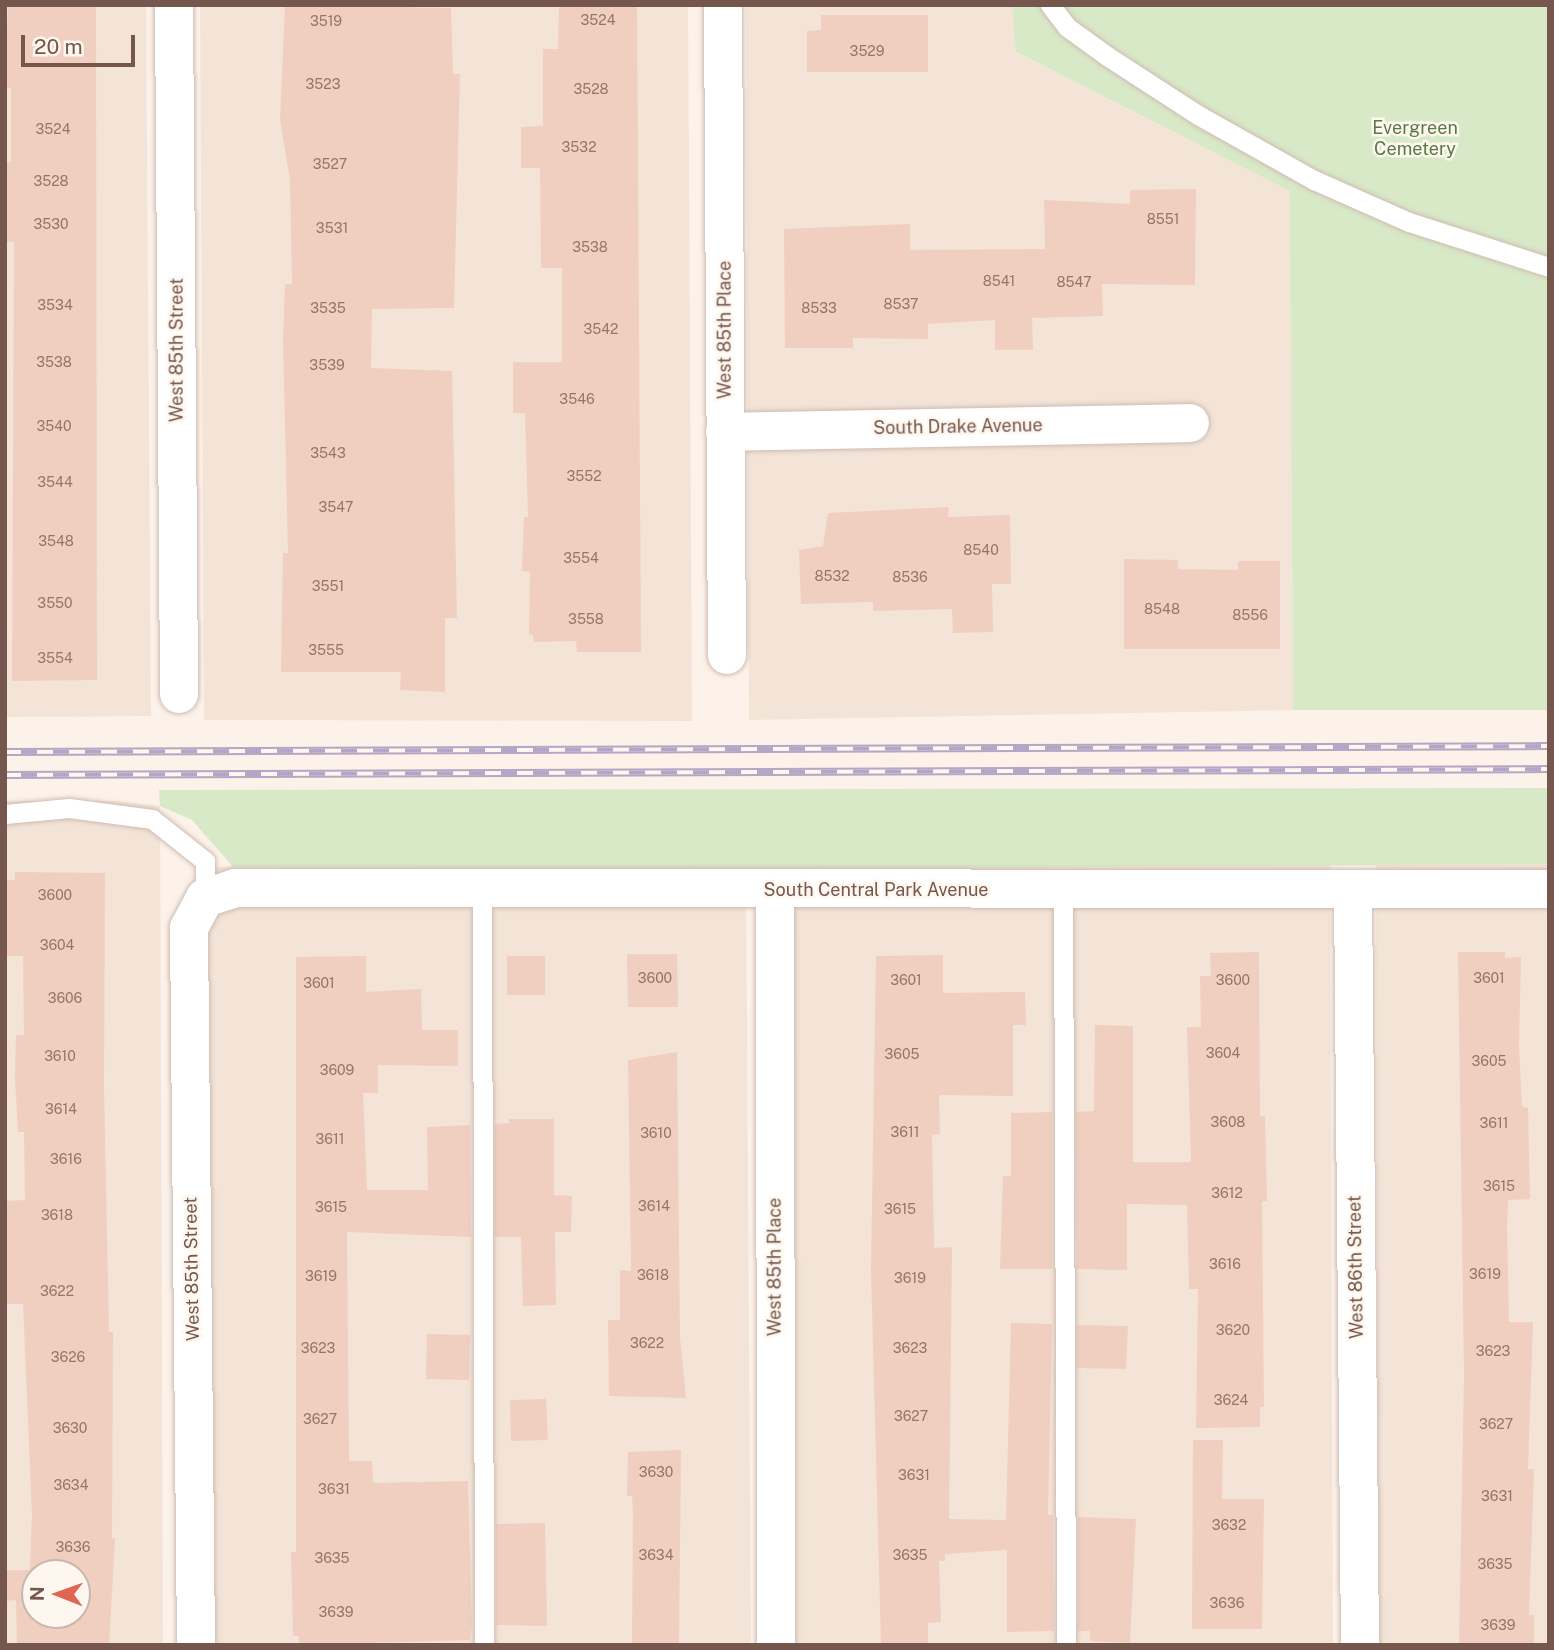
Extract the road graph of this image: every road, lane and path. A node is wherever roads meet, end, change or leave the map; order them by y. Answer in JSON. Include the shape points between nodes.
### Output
{"nodes":[{"id":1,"x":174,"y":5,"type":"edge"},
{"id":2,"x":723,"y":5,"type":"edge"},
{"id":3,"x":1050,"y":5,"type":"edge"},
{"id":4,"x":1549,"y":267,"type":"edge"},
{"id":5,"x":1190,"y":423,"type":"dead end"},
{"id":6,"x":726,"y":432,"type":"junction"},
{"id":7,"x":727,"y":654,"type":"dead end"},
{"id":8,"x":179,"y":694,"type":"dead end"},
{"id":9,"x":5,"y":814,"type":"edge"},
{"id":10,"x":482,"y":888,"type":"junction"},
{"id":11,"x":1549,"y":889,"type":"edge"},
{"id":12,"x":775,"y":890,"type":"junction"},
{"id":13,"x":1063,"y":890,"type":"junction"},
{"id":14,"x":1353,"y":890,"type":"junction"},
{"id":15,"x":205,"y":898,"type":"junction"},
{"id":16,"x":196,"y":1645,"type":"edge"},
{"id":17,"x":484,"y":1645,"type":"edge"},
{"id":18,"x":776,"y":1645,"type":"edge"},
{"id":19,"x":1066,"y":1645,"type":"edge"},
{"id":20,"x":1360,"y":1645,"type":"edge"}],
"edges":[{"from":1,"to":8,"type":"street","name":"West 85th Street"},
{"from":2,"to":6,"type":"street","name":"West 85th Place"},
{"from":3,"to":4,"type":"lane","via":[[1067,27],[1118,63],[1198,115],[1314,180],[1409,222]]},
{"from":5,"to":6,"type":"street","name":"South Drake Avenue"},
{"from":6,"to":7,"type":"street","name":"West 85th Place"},
{"from":9,"to":15,"type":"lane","via":[[69,808],[152,819],[205,861]]},
{"from":10,"to":12,"type":"street","name":"South Central Park Avenue"},
{"from":10,"to":15,"type":"street","name":"South Central Park Avenue","via":[[235,888]]},
{"from":10,"to":17,"type":"lane"},
{"from":11,"to":14,"type":"street","name":"South Central Park Avenue"},
{"from":12,"to":13,"type":"street","name":"South Central Park Avenue"},
{"from":12,"to":18,"type":"street","name":"West 85th Place"},
{"from":13,"to":14,"type":"street","name":"South Central Park Avenue"},
{"from":13,"to":19,"type":"lane"},
{"from":14,"to":20,"type":"street","name":"West 86th Street"},
{"from":15,"to":16,"type":"street","name":"West 85th Street","via":[[189,928]]}]}
